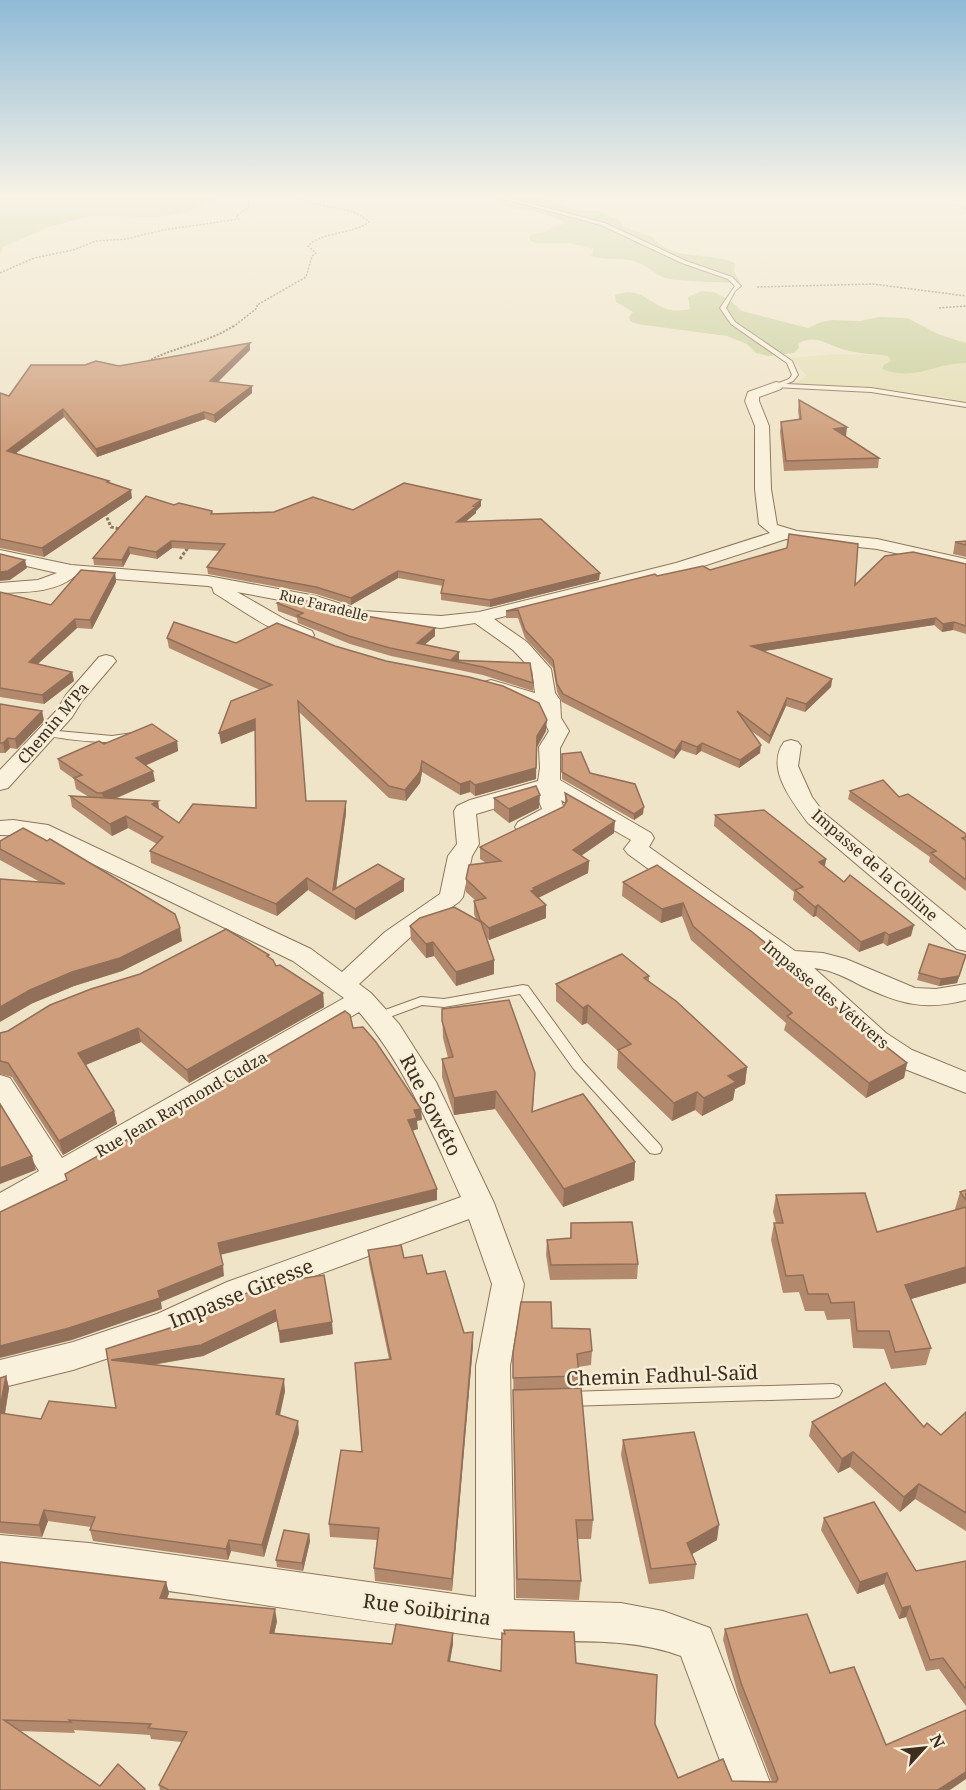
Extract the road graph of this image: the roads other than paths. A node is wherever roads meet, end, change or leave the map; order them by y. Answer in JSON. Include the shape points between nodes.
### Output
{"nodes":[{"id":1,"x":731,"y":279,"type":"edge"},
{"id":2,"x":776,"y":386,"type":"junction"},
{"id":3,"x":966,"y":405,"type":"edge"},
{"id":4,"x":784,"y":534,"type":"junction"},
{"id":5,"x":0,"y":555,"type":"edge"},
{"id":6,"x":966,"y":564,"type":"edge"},
{"id":7,"x":71,"y":570,"type":"junction"},
{"id":8,"x":208,"y":580,"type":"junction"},
{"id":9,"x":0,"y":588,"type":"edge"},
{"id":10,"x":479,"y":617,"type":"junction"},
{"id":11,"x":325,"y":643,"type":"edge"},
{"id":12,"x":106,"y":662,"type":"dead end"},
{"id":13,"x":469,"y":681,"type":"edge"},
{"id":14,"x":549,"y":709,"type":"junction"},
{"id":15,"x":34,"y":712,"type":"edge"},
{"id":16,"x":65,"y":714,"type":"junction"},
{"id":17,"x":147,"y":732,"type":"edge"},
{"id":18,"x":48,"y":733,"type":"junction"},
{"id":19,"x":791,"y":746,"type":"dead end"},
{"id":20,"x":0,"y":783,"type":"edge"},
{"id":21,"x":547,"y":785,"type":"junction"},
{"id":22,"x":0,"y":828,"type":"edge"},
{"id":23,"x":460,"y":856,"type":"junction"},
{"id":24,"x":240,"y":924,"type":"junction"},
{"id":25,"x":214,"y":937,"type":"edge"},
{"id":26,"x":966,"y":943,"type":"edge"},
{"id":27,"x":789,"y":959,"type":"junction"},
{"id":28,"x":966,"y":992,"type":"edge"},
{"id":29,"x":361,"y":1000,"type":"junction"},
{"id":30,"x":966,"y":1083,"type":"edge"},
{"id":31,"x":0,"y":1085,"type":"edge"},
{"id":32,"x":655,"y":1149,"type":"dead end"},
{"id":33,"x":57,"y":1175,"type":"junction"},
{"id":34,"x":479,"y":1203,"type":"junction"},
{"id":35,"x":0,"y":1207,"type":"edge"},
{"id":36,"x":0,"y":1374,"type":"edge"},
{"id":37,"x":833,"y":1391,"type":"dead end"},
{"id":38,"x":552,"y":1400,"type":"edge"},
{"id":39,"x":0,"y":1552,"type":"edge"},
{"id":40,"x":495,"y":1619,"type":"junction"},
{"id":41,"x":752,"y":1790,"type":"edge"}],
"edges":[{"from":1,"to":2,"type":"lane","via":[[738,286],[723,308],[733,323],[790,362],[795,375]]},
{"from":2,"to":3,"type":"lane","via":[[871,390]]},
{"from":2,"to":4,"type":"street","via":[[753,394],[752,401],[762,426],[767,524]]},
{"from":4,"to":6,"type":"street","via":[[877,544]]},
{"from":4,"to":10,"type":"street","name":"Rue Faradelle","via":[[682,567]]},
{"from":5,"to":7,"type":"street","name":"Rue Faradelle"},
{"from":7,"to":8,"type":"street","name":"Rue Faradelle"},
{"from":7,"to":9,"type":"street","via":[[54,582]]},
{"from":8,"to":10,"type":"street","name":"Rue Faradelle","via":[[316,601],[361,616],[423,622]]},
{"from":8,"to":11,"type":"street","via":[[279,624]]},
{"from":10,"to":14,"type":"street","via":[[520,646],[541,669]]},
{"from":12,"to":16,"type":"street","name":"Chemin M'Pa","via":[[73,699]]},
{"from":13,"to":14,"type":"street","via":[[535,699]]},
{"from":14,"to":21,"type":"street","via":[[559,731],[549,747],[552,774]]},
{"from":15,"to":16,"type":"street"},
{"from":16,"to":18,"type":"street","name":"Chemin M'Pa"},
{"from":17,"to":18,"type":"lane","via":[[112,740]]},
{"from":18,"to":20,"type":"street","name":"Chemin M'Pa"},
{"from":19,"to":26,"type":"street","name":"Impasse de la Colline","via":[[788,766],[801,798],[816,818]]},
{"from":21,"to":23,"type":"street","via":[[554,812]]},
{"from":21,"to":23,"type":"street","name":"Rue Jean Raymond Cudza","via":[[465,811],[468,844]]},
{"from":21,"to":27,"type":"street","name":"Impasse des Vétivers","via":[[625,824],[643,838],[636,849]]},
{"from":22,"to":24,"type":"street","name":"Rue Sowéto","via":[[40,830]]},
{"from":23,"to":29,"type":"street","name":"Rue Jean Raymond Cudza","via":[[451,897],[390,939]]},
{"from":24,"to":25,"type":"street"},
{"from":24,"to":29,"type":"street","name":"Rue Sowéto","via":[[302,955]]},
{"from":27,"to":28,"type":"street","via":[[826,960],[908,995],[925,998]]},
{"from":27,"to":30,"type":"street","name":"Impasse des Vétivers","via":[[876,1039],[902,1057]]},
{"from":29,"to":32,"type":"lane","via":[[444,1003],[523,989],[578,1065]]},
{"from":29,"to":33,"type":"street","name":"Rue Jean Raymond Cudza"},
{"from":29,"to":34,"type":"street","name":"Rue Sowéto","via":[[390,1030],[423,1082]]},
{"from":31,"to":33,"type":"street"},
{"from":33,"to":35,"type":"street","name":"Rue Jean Raymond Cudza"},
{"from":34,"to":36,"type":"street","name":"Impasse Giresse","via":[[238,1291],[168,1324],[73,1356]]},
{"from":34,"to":40,"type":"street","name":"Rue Sowéto","via":[[508,1284],[493,1366],[499,1401]]},
{"from":37,"to":38,"type":"lane","name":"Chemin Fadhul-Saïd"},
{"from":39,"to":40,"type":"street","name":"Rue Soibirina"},
{"from":40,"to":41,"type":"street","name":"Rue Soibirina","via":[[621,1622],[663,1630],[696,1642]]}]}
